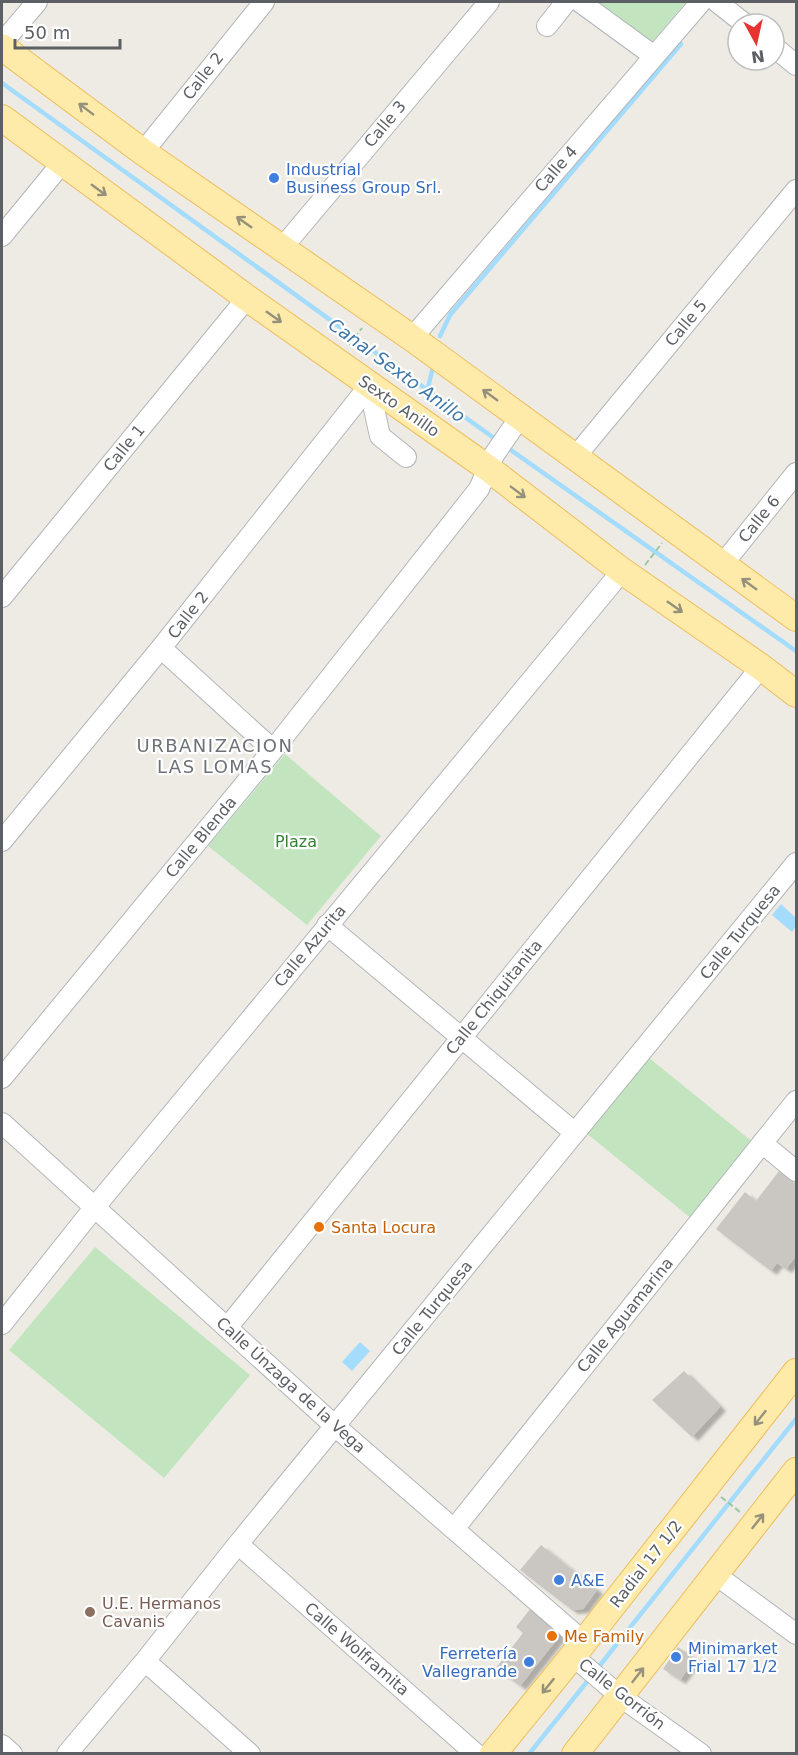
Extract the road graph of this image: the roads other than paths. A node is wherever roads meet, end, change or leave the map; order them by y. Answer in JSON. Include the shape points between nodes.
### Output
{"nodes":[{"id":1,"x":37,"y":2,"type":"edge"},
{"id":2,"x":264,"y":2,"type":"edge"},
{"id":3,"x":489,"y":2,"type":"edge"},
{"id":4,"x":566,"y":2,"type":"edge"},
{"id":5,"x":580,"y":2,"type":"edge"},
{"id":6,"x":701,"y":2,"type":"edge"},
{"id":7,"x":717,"y":2,"type":"edge"},
{"id":8,"x":730,"y":12,"type":"edge"},
{"id":9,"x":547,"y":26,"type":"dead end"},
{"id":10,"x":2,"y":45,"type":"edge"},
{"id":11,"x":654,"y":56,"type":"junction"},
{"id":12,"x":2,"y":118,"type":"edge"},
{"id":13,"x":143,"y":152,"type":"junction"},
{"id":14,"x":62,"y":163,"type":"junction"},
{"id":15,"x":796,"y":190,"type":"edge"},
{"id":16,"x":2,"y":236,"type":"edge"},
{"id":17,"x":282,"y":248,"type":"junction"},
{"id":18,"x":246,"y":298,"type":"junction"},
{"id":19,"x":412,"y":338,"type":"junction"},
{"id":20,"x":369,"y":386,"type":"junction"},
{"id":21,"x":516,"y":424,"type":"junction"},
{"id":22,"x":576,"y":456,"type":"junction"},
{"id":23,"x":406,"y":457,"type":"dead end"},
{"id":24,"x":492,"y":462,"type":"junction"},
{"id":25,"x":796,"y":473,"type":"edge"},
{"id":26,"x":722,"y":565,"type":"junction"},
{"id":27,"x":633,"y":570,"type":"junction"},
{"id":28,"x":2,"y":597,"type":"edge"},
{"id":29,"x":796,"y":618,"type":"edge"},
{"id":30,"x":161,"y":648,"type":"junction"},
{"id":31,"x":761,"y":667,"type":"junction"},
{"id":32,"x":796,"y":694,"type":"edge"},
{"id":33,"x":273,"y":750,"type":"junction"},
{"id":34,"x":2,"y":841,"type":"edge"},
{"id":35,"x":796,"y":863,"type":"edge"},
{"id":36,"x":327,"y":925,"type":"junction"},
{"id":37,"x":461,"y":1038,"type":"junction"},
{"id":38,"x":2,"y":1078,"type":"edge"},
{"id":39,"x":796,"y":1101,"type":"edge"},
{"id":40,"x":2,"y":1123,"type":"edge"},
{"id":41,"x":575,"y":1133,"type":"junction"},
{"id":42,"x":762,"y":1143,"type":"junction"},
{"id":43,"x":796,"y":1171,"type":"edge"},
{"id":44,"x":94,"y":1208,"type":"junction"},
{"id":45,"x":2,"y":1324,"type":"edge"},
{"id":46,"x":227,"y":1328,"type":"junction"},
{"id":47,"x":796,"y":1372,"type":"edge"},
{"id":48,"x":335,"y":1426,"type":"junction"},
{"id":49,"x":796,"y":1472,"type":"edge"},
{"id":50,"x":454,"y":1529,"type":"junction"},
{"id":51,"x":238,"y":1544,"type":"junction"},
{"id":52,"x":716,"y":1575,"type":"junction"},
{"id":53,"x":796,"y":1634,"type":"edge"},
{"id":54,"x":579,"y":1654,"type":"junction"},
{"id":55,"x":145,"y":1661,"type":"junction"},
{"id":56,"x":616,"y":1693,"type":"junction"},
{"id":57,"x":2,"y":1745,"type":"edge"},
{"id":58,"x":12,"y":1754,"type":"edge"},
{"id":59,"x":67,"y":1754,"type":"edge"},
{"id":60,"x":250,"y":1754,"type":"edge"},
{"id":61,"x":476,"y":1754,"type":"edge"},
{"id":62,"x":493,"y":1754,"type":"edge"},
{"id":63,"x":575,"y":1754,"type":"edge"},
{"id":64,"x":701,"y":1754,"type":"edge"}],
"edges":[{"from":1,"to":10,"type":"street"},
{"from":2,"to":13,"type":"street","name":"Calle 2"},
{"from":3,"to":17,"type":"street","name":"Calle 3"},
{"from":4,"to":9,"type":"street"},
{"from":5,"to":11,"type":"street"},
{"from":6,"to":11,"type":"street","name":"Calle 4"},
{"from":7,"to":8,"type":"street"},
{"from":13,"to":10,"type":"main road","one_way":true},
{"from":11,"to":19,"type":"street","name":"Calle 4"},
{"from":12,"to":14,"type":"main road","name":"Sexto Anillo"},
{"from":17,"to":13,"type":"main road","one_way":true},
{"from":14,"to":16,"type":"street"},
{"from":14,"to":18,"type":"main road","name":"Sexto Anillo","one_way":true},
{"from":15,"to":22,"type":"street","name":"Calle 5"},
{"from":17,"to":19,"type":"main road"},
{"from":18,"to":20,"type":"main road","name":"Sexto Anillo","one_way":true},
{"from":18,"to":28,"type":"street","name":"Calle 1"},
{"from":21,"to":19,"type":"main road","one_way":true},
{"from":20,"to":23,"type":"street","via":[[380,436]]},
{"from":20,"to":24,"type":"main road","name":"Sexto Anillo"},
{"from":20,"to":30,"type":"street","name":"Calle 2"},
{"from":21,"to":22,"type":"main road"},
{"from":21,"to":24,"type":"street","name":"Calle Blenda"},
{"from":22,"to":26,"type":"main road"},
{"from":24,"to":27,"type":"main road","name":"Sexto Anillo","one_way":true},
{"from":24,"to":33,"type":"street","name":"Calle Blenda","via":[[479,489]]},
{"from":25,"to":26,"type":"street","name":"Calle 6"},
{"from":29,"to":26,"type":"main road","one_way":true},
{"from":27,"to":31,"type":"main road","name":"Sexto Anillo","one_way":true},
{"from":27,"to":36,"type":"street","name":"Calle Azurita"},
{"from":30,"to":33,"type":"street"},
{"from":30,"to":34,"type":"street","name":"Calle 2"},
{"from":31,"to":32,"type":"main road","name":"Sexto Anillo"},
{"from":31,"to":37,"type":"street","name":"Calle Chiquitanita"},
{"from":33,"to":38,"type":"street","name":"Calle Blenda"},
{"from":35,"to":41,"type":"street","name":"Calle Turquesa"},
{"from":36,"to":37,"type":"street"},
{"from":36,"to":44,"type":"street","name":"Calle Azurita"},
{"from":37,"to":41,"type":"street"},
{"from":37,"to":46,"type":"street","name":"Calle Chiquitanita"},
{"from":39,"to":42,"type":"street","name":"Calle Aguamarina"},
{"from":40,"to":44,"type":"street","name":"Calle Únzaga de la Vega"},
{"from":41,"to":48,"type":"street","name":"Calle Turquesa"},
{"from":42,"to":43,"type":"street"},
{"from":42,"to":50,"type":"street","name":"Calle Aguamarina"},
{"from":44,"to":45,"type":"street","name":"Calle Azurita"},
{"from":44,"to":46,"type":"street","name":"Calle Únzaga de la Vega"},
{"from":46,"to":48,"type":"street","name":"Calle Únzaga de la Vega"},
{"from":47,"to":54,"type":"main road","name":"Radial 17 1/2","one_way":true},
{"from":48,"to":50,"type":"street","name":"Calle Únzaga de la Vega"},
{"from":48,"to":51,"type":"street","name":"Calle Turquesa"},
{"from":52,"to":49,"type":"main road","one_way":true},
{"from":50,"to":54,"type":"street","name":"Calle Únzaga de la Vega"},
{"from":51,"to":55,"type":"street","name":"Calle Turquesa"},
{"from":51,"to":61,"type":"street","name":"Calle Wolframita"},
{"from":52,"to":53,"type":"street"},
{"from":56,"to":52,"type":"main road","one_way":true},
{"from":54,"to":56,"type":"street","name":"Calle Gorrión"},
{"from":54,"to":62,"type":"main road","name":"Radial 17 1/2","one_way":true},
{"from":55,"to":59,"type":"street","name":"Calle Turquesa"},
{"from":55,"to":60,"type":"street"},
{"from":56,"to":63,"type":"main road"},
{"from":56,"to":64,"type":"street","name":"Calle Gorrión"},
{"from":57,"to":58,"type":"street"}]}
